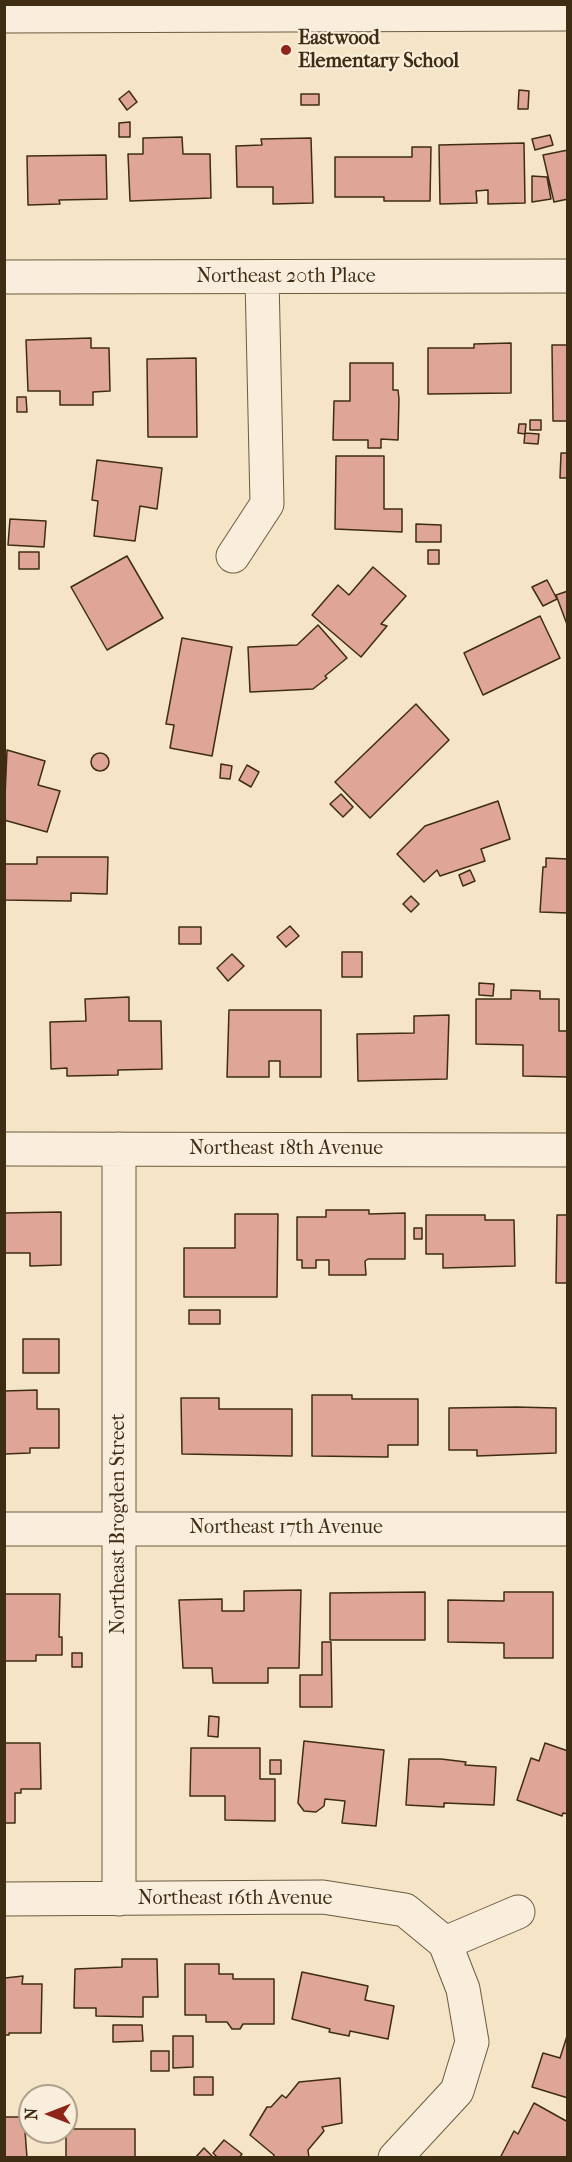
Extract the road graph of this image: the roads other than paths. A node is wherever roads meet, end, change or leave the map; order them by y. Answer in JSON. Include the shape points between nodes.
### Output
{"nodes":[{"id":1,"x":254,"y":9,"type":"edge"},
{"id":2,"x":23,"y":12,"type":"edge"},
{"id":3,"x":567,"y":14,"type":"edge"},
{"id":4,"x":567,"y":276,"type":"edge"},
{"id":5,"x":4,"y":277,"type":"edge"},
{"id":6,"x":262,"y":278,"type":"junction"},
{"id":7,"x":233,"y":556,"type":"dead end"},
{"id":8,"x":4,"y":1149,"type":"edge"},
{"id":9,"x":119,"y":1149,"type":"junction"},
{"id":10,"x":567,"y":1150,"type":"edge"},
{"id":11,"x":4,"y":1528,"type":"edge"},
{"id":12,"x":119,"y":1528,"type":"junction"},
{"id":13,"x":567,"y":1528,"type":"edge"},
{"id":14,"x":4,"y":1899,"type":"edge"},
{"id":15,"x":119,"y":1899,"type":"junction"},
{"id":16,"x":518,"y":1912,"type":"dead end"},
{"id":17,"x":445,"y":1943,"type":"junction"},
{"id":18,"x":395,"y":2157,"type":"edge"}],
"edges":[{"from":1,"to":2,"type":"street"},
{"from":1,"to":3,"type":"street"},
{"from":4,"to":6,"type":"street","name":"Northeast 20th Place"},
{"from":5,"to":6,"type":"street","name":"Northeast 20th Place"},
{"from":6,"to":7,"type":"street","via":[[267,504]]},
{"from":8,"to":9,"type":"street","name":"Northeast 18th Avenue"},
{"from":9,"to":10,"type":"street","name":"Northeast 18th Avenue"},
{"from":9,"to":12,"type":"street","name":"Northeast Brogden Street"},
{"from":11,"to":12,"type":"street","name":"Northeast 17th Avenue"},
{"from":12,"to":13,"type":"street","name":"Northeast 17th Avenue"},
{"from":12,"to":15,"type":"street","name":"Northeast Brogden Street"},
{"from":14,"to":15,"type":"street","name":"Northeast 16th Avenue"},
{"from":15,"to":17,"type":"street","name":"Northeast 16th Avenue","via":[[323,1897],[405,1910]]},
{"from":16,"to":17,"type":"street"},
{"from":17,"to":18,"type":"street","via":[[463,1989],[472,2042],[457,2091]]}]}
